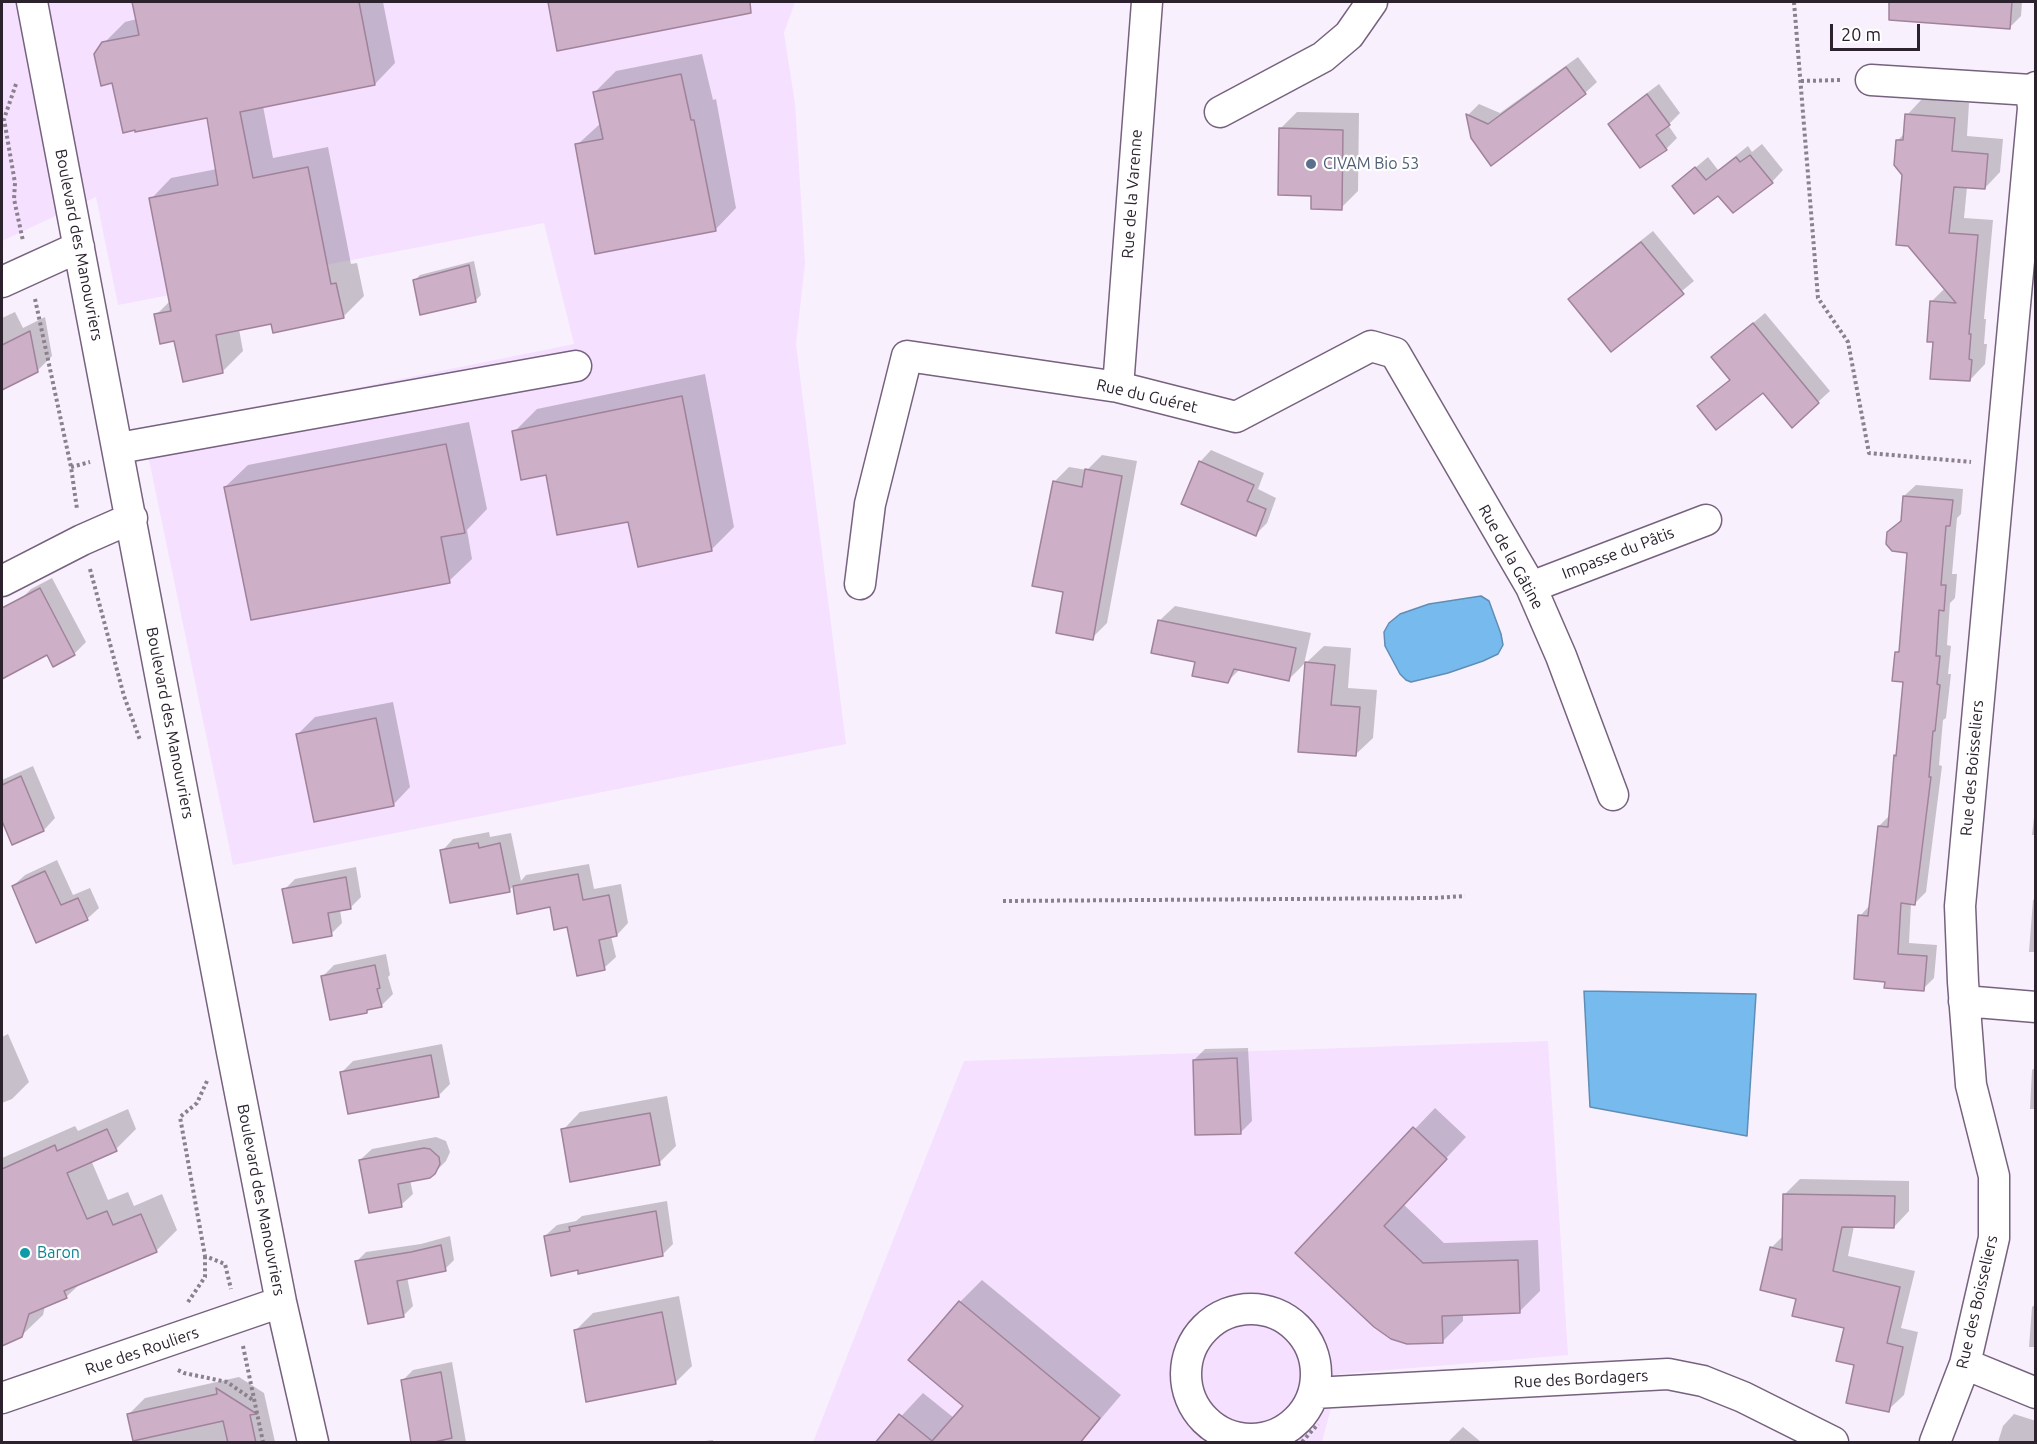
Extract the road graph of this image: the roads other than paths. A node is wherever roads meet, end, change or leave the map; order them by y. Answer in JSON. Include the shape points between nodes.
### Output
{"nodes":[{"id":1,"x":32,"y":2,"type":"edge"},
{"id":2,"x":1147,"y":2,"type":"edge"},
{"id":3,"x":1372,"y":2,"type":"edge"},
{"id":4,"x":1871,"y":80,"type":"road end"},
{"id":5,"x":2033,"y":89,"type":"edge"},
{"id":6,"x":1220,"y":112,"type":"dead end"},
{"id":7,"x":79,"y":247,"type":"junction"},
{"id":8,"x":2,"y":282,"type":"edge"},
{"id":9,"x":1371,"y":346,"type":"joint"},
{"id":10,"x":576,"y":366,"type":"dead end"},
{"id":11,"x":1118,"y":387,"type":"junction"},
{"id":12,"x":118,"y":448,"type":"junction"},
{"id":13,"x":132,"y":518,"type":"junction"},
{"id":14,"x":1706,"y":520,"type":"dead end"},
{"id":15,"x":2,"y":581,"type":"edge"},
{"id":16,"x":860,"y":584,"type":"dead end"},
{"id":17,"x":1531,"y":587,"type":"junction"},
{"id":18,"x":1613,"y":795,"type":"dead end"},
{"id":19,"x":1964,"y":1001,"type":"junction"},
{"id":20,"x":2036,"y":1007,"type":"edge"},
{"id":21,"x":281,"y":1302,"type":"junction"},
{"id":22,"x":1965,"y":1364,"type":"junction"},
{"id":23,"x":1314,"y":1394,"type":"junction"},
{"id":24,"x":2036,"y":1394,"type":"edge"},
{"id":25,"x":2,"y":1398,"type":"edge"},
{"id":26,"x":1247,"y":1441,"type":"edge"},
{"id":27,"x":313,"y":1443,"type":"edge"},
{"id":28,"x":1833,"y":1443,"type":"edge"},
{"id":29,"x":1935,"y":1443,"type":"edge"}],
"edges":[{"from":1,"to":7,"type":"street","name":"Boulevard des Manouvriers"},
{"from":2,"to":11,"type":"street","name":"Rue de la Varenne"},
{"from":3,"to":6,"type":"street","via":[[1349,35],[1323,57]]},
{"from":4,"to":5,"type":"street"},
{"from":5,"to":19,"type":"street","name":"Rue des Boisseliers","via":[[1960,906]]},
{"from":7,"to":8,"type":"street"},
{"from":7,"to":12,"type":"street","name":"Boulevard des Manouvriers"},
{"from":9,"to":11,"type":"street","name":"Rue du Guéret","via":[[1236,417]]},
{"from":9,"to":17,"type":"street","name":"Rue de la Gâtine","via":[[1395,353]]},
{"from":10,"to":12,"type":"street"},
{"from":11,"to":16,"type":"street","name":"Rue du Guéret","via":[[908,356],[870,504]]},
{"from":12,"to":13,"type":"street","name":"Boulevard des Manouvriers"},
{"from":13,"to":15,"type":"street"},
{"from":13,"to":21,"type":"street","name":"Boulevard des Manouvriers"},
{"from":14,"to":17,"type":"street","name":"Impasse du Pâtis"},
{"from":17,"to":18,"type":"street","name":"Rue de la Gâtine","via":[[1562,656]]},
{"from":19,"to":20,"type":"street"},
{"from":19,"to":22,"type":"street","name":"Rue des Boisseliers","via":[[1971,1085],[1994,1176],[1994,1238]]},
{"from":21,"to":25,"type":"street","name":"Rue des Rouliers"},
{"from":21,"to":27,"type":"street","name":"Boulevard des Manouvriers"},
{"from":22,"to":24,"type":"street"},
{"from":22,"to":29,"type":"street","name":"Rue des Boisseliers"},
{"from":23,"to":26,"type":"street","via":[[1305,1412],[1289,1427],[1269,1437]]},
{"from":23,"to":26,"type":"street","via":[[1317,1372],[1313,1350],[1302,1331],[1286,1317],[1265,1309],[1244,1308],[1223,1314],[1192,1344],[1186,1386],[1194,1407],[1208,1423]]},
{"from":23,"to":28,"type":"street","name":"Rue des Bordagers","via":[[1668,1374],[1703,1381],[1743,1397]]}]}
